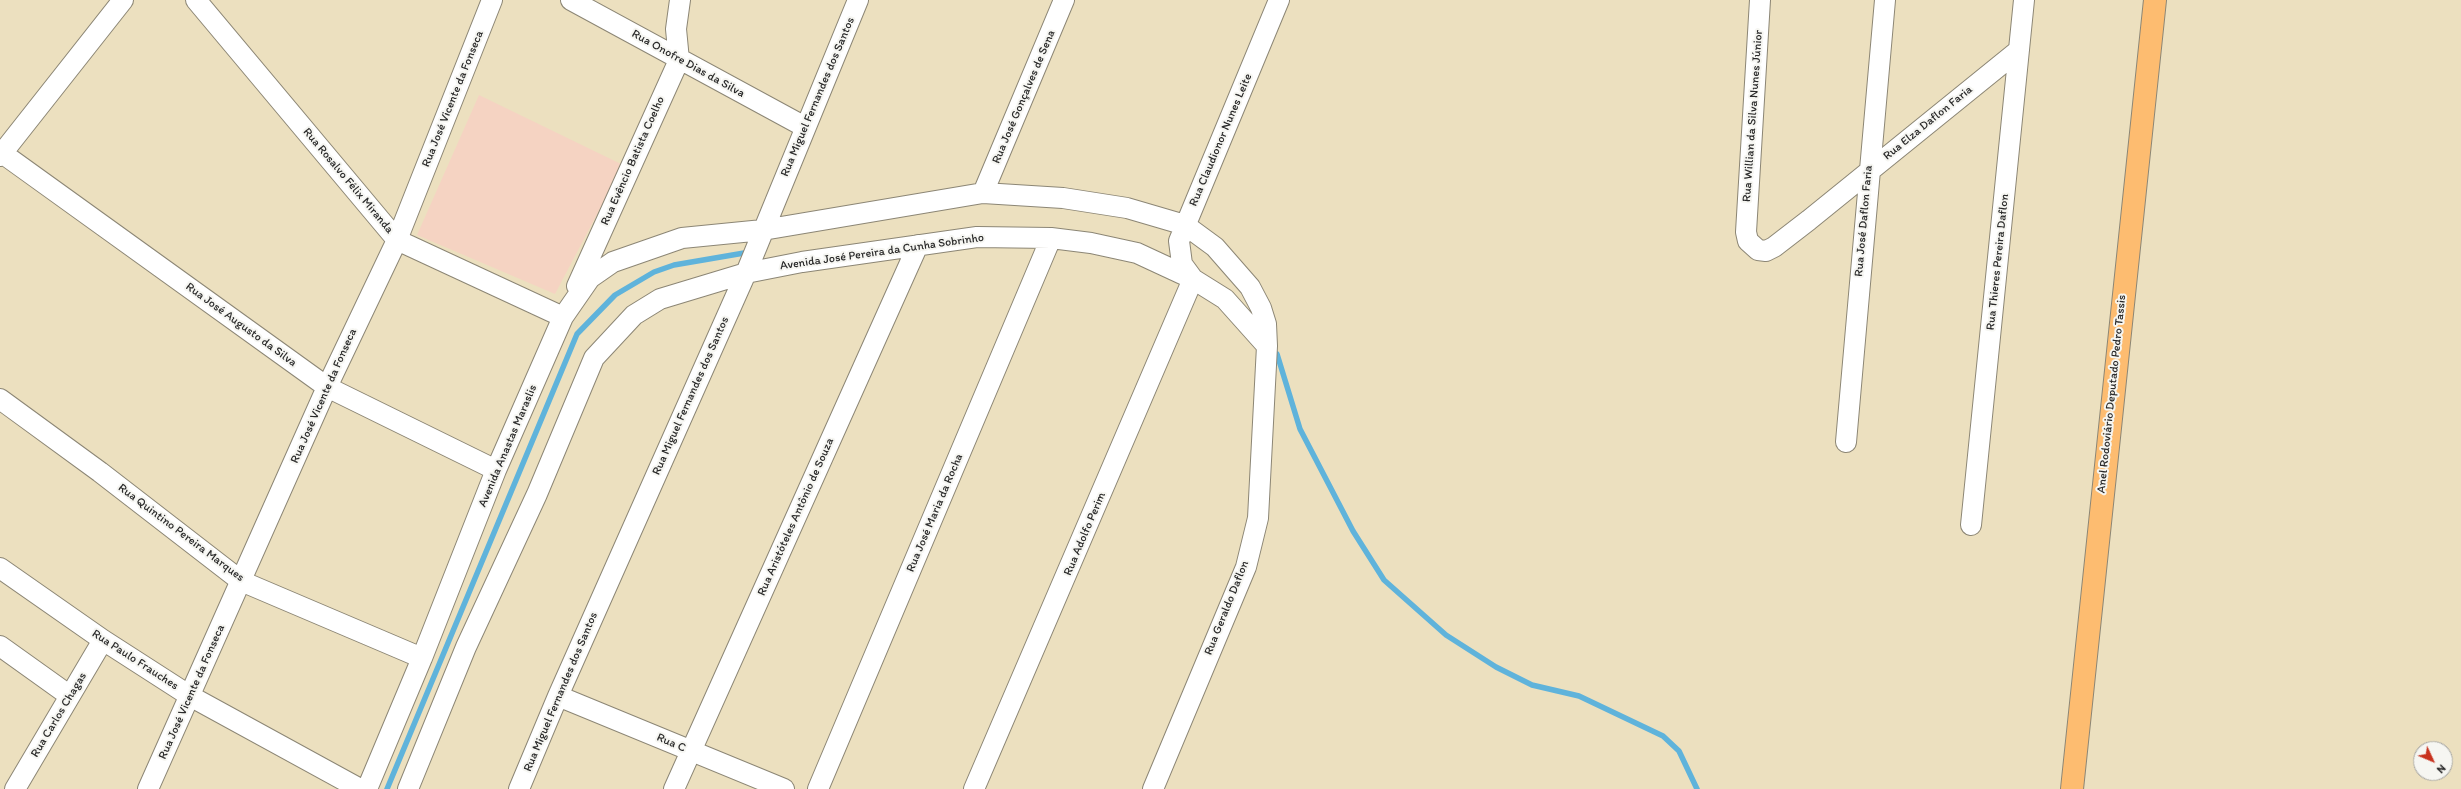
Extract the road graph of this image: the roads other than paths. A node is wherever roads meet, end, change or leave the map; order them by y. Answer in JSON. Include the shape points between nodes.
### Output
{"nodes":[{"id":1,"x":123,"y":0,"type":"edge"},
{"id":2,"x":196,"y":0,"type":"edge"},
{"id":3,"x":492,"y":0,"type":"edge"},
{"id":4,"x":571,"y":0,"type":"edge"},
{"id":5,"x":680,"y":0,"type":"edge"},
{"id":6,"x":858,"y":0,"type":"edge"},
{"id":7,"x":1064,"y":0,"type":"edge"},
{"id":8,"x":1279,"y":0,"type":"edge"},
{"id":9,"x":1760,"y":0,"type":"edge"},
{"id":10,"x":1885,"y":0,"type":"edge"},
{"id":11,"x":2024,"y":0,"type":"edge"},
{"id":12,"x":2155,"y":0,"type":"edge"},
{"id":13,"x":2019,"y":50,"type":"junction"},
{"id":14,"x":679,"y":60,"type":"junction"},
{"id":15,"x":805,"y":127,"type":"junction"},
{"id":16,"x":1,"y":154,"type":"edge"},
{"id":17,"x":1868,"y":170,"type":"junction"},
{"id":18,"x":983,"y":193,"type":"junction"},
{"id":19,"x":1185,"y":225,"type":"junction"},
{"id":20,"x":763,"y":230,"type":"junction"},
{"id":21,"x":1746,"y":232,"type":"joint"},
{"id":22,"x":1051,"y":238,"type":"junction"},
{"id":23,"x":397,"y":240,"type":"junction"},
{"id":24,"x":918,"y":245,"type":"junction"},
{"id":25,"x":746,"y":273,"type":"junction"},
{"id":26,"x":1194,"y":278,"type":"junction"},
{"id":27,"x":563,"y":317,"type":"junction"},
{"id":28,"x":1267,"y":346,"type":"junction"},
{"id":29,"x":327,"y":387,"type":"junction"},
{"id":30,"x":0,"y":399,"type":"edge"},
{"id":31,"x":1846,"y":442,"type":"dead end"},
{"id":32,"x":496,"y":470,"type":"junction"},
{"id":33,"x":1971,"y":525,"type":"dead end"},
{"id":34,"x":0,"y":568,"type":"edge"},
{"id":35,"x":241,"y":581,"type":"junction"},
{"id":36,"x":103,"y":640,"type":"junction"},
{"id":37,"x":0,"y":646,"type":"edge"},
{"id":38,"x":422,"y":658,"type":"junction"},
{"id":39,"x":70,"y":696,"type":"junction"},
{"id":40,"x":190,"y":696,"type":"junction"},
{"id":41,"x":558,"y":696,"type":"junction"},
{"id":42,"x":690,"y":751,"type":"junction"},
{"id":43,"x":0,"y":787,"type":"edge"},
{"id":44,"x":3,"y":789,"type":"edge"},
{"id":45,"x":15,"y":789,"type":"edge"},
{"id":46,"x":148,"y":789,"type":"edge"},
{"id":47,"x":360,"y":789,"type":"edge"},
{"id":48,"x":366,"y":789,"type":"edge"},
{"id":49,"x":408,"y":789,"type":"edge"},
{"id":50,"x":519,"y":789,"type":"edge"},
{"id":51,"x":674,"y":789,"type":"edge"},
{"id":52,"x":784,"y":789,"type":"edge"},
{"id":53,"x":818,"y":789,"type":"edge"},
{"id":54,"x":974,"y":789,"type":"edge"},
{"id":55,"x":1153,"y":789,"type":"edge"},
{"id":56,"x":2072,"y":789,"type":"edge"}],
"edges":[{"from":1,"to":16,"type":"street","name":"Rua José Augusto da Silva"},
{"from":2,"to":23,"type":"street","name":"Rua Rosalvo Félix Miranda"},
{"from":3,"to":23,"type":"street","name":"Rua José Vicente da Fonseca"},
{"from":4,"to":14,"type":"street","name":"Rua Onofre Dias da Silva"},
{"from":5,"to":14,"type":"street","via":[[676,30]]},
{"from":6,"to":15,"type":"street","name":"Rua Miguel Fernandes dos Santos"},
{"from":7,"to":18,"type":"street","name":"Rua José Gonçalves de Sena"},
{"from":8,"to":19,"type":"street","name":"Rua Claudionor Nunes Leite"},
{"from":9,"to":21,"type":"street","name":"Rua Willian da Silva Nunes Júnior"},
{"from":10,"to":17,"type":"street","name":"Rua José Daflon Faria"},
{"from":11,"to":13,"type":"street","name":"Rua Thieres Pereira Daflon"},
{"from":12,"to":56,"type":"highway","name":"Anel Rodoviário Deputado Pedro Tassis"},
{"from":13,"to":17,"type":"street","name":"Rua Elza Daflon Faria"},
{"from":13,"to":33,"type":"street","name":"Rua Thieres Pereira Daflon"},
{"from":14,"to":15,"type":"street","name":"Rua Onofre Dias da Silva"},
{"from":14,"to":27,"type":"street","name":"Rua Evêncio Batista Coelho"},
{"from":15,"to":20,"type":"street","name":"Rua Miguel Fernandes dos Santos"},
{"from":16,"to":29,"type":"street","name":"Rua José Augusto da Silva"},
{"from":17,"to":21,"type":"street","name":"Rua Elza Daflon Faria","via":[[1774,247],[1766,251],[1758,250],[1748,241]]},
{"from":17,"to":31,"type":"street","name":"Rua José Daflon Faria"},
{"from":18,"to":19,"type":"street","via":[[1063,198],[1127,208]]},
{"from":18,"to":20,"type":"street"},
{"from":19,"to":26,"type":"street","name":"Rua Claudionor Nunes Leite","via":[[1179,241],[1180,254],[1182,264]]},
{"from":19,"to":28,"type":"street","via":[[1215,247],[1250,287],[1266,324]]},
{"from":20,"to":25,"type":"street","name":"Rua Miguel Fernandes dos Santos"},
{"from":20,"to":27,"type":"street","name":"Avenida Anastas Maraslis","via":[[682,238],[613,262],[590,278]]},
{"from":22,"to":24,"type":"street","name":"Avenida José Pereira da Cunha Sobrinho","via":[[977,237]]},
{"from":22,"to":26,"type":"street","name":"Avenida José Pereira da Cunha Sobrinho","via":[[1137,253]]},
{"from":22,"to":53,"type":"street","name":"Rua José Maria da Rocha"},
{"from":23,"to":27,"type":"street","name":"Rua Rosalvo Félix Miranda"},
{"from":23,"to":29,"type":"street","name":"Rua José Vicente da Fonseca"},
{"from":24,"to":25,"type":"street","name":"Avenida José Pereira da Cunha Sobrinho"},
{"from":24,"to":42,"type":"street","name":"Rua Aristóteles Antônio de Souza"},
{"from":25,"to":41,"type":"street","name":"Rua Miguel Fernandes dos Santos"},
{"from":25,"to":49,"type":"street","via":[[660,299],[634,315],[594,358],[538,494],[466,647]]},
{"from":26,"to":28,"type":"street","name":"Avenida José Pereira da Cunha Sobrinho","via":[[1225,300]]},
{"from":26,"to":54,"type":"street","name":"Rua Adolfo Perim"},
{"from":27,"to":32,"type":"street","name":"Avenida Anastas Maraslis"},
{"from":28,"to":55,"type":"street","name":"Rua Geraldo Daflon","via":[[1258,518],[1246,567]]},
{"from":29,"to":32,"type":"street","name":"Rua José Augusto da Silva"},
{"from":29,"to":35,"type":"street","name":"Rua José Vicente da Fonseca"},
{"from":30,"to":35,"type":"street","name":"Rua Quintino Pereira Marques","via":[[100,472]]},
{"from":32,"to":38,"type":"street","name":"Avenida Anastas Maraslis"},
{"from":34,"to":36,"type":"street","name":"Rua Paulo Frauches"},
{"from":35,"to":38,"type":"street","name":"Rua Quintino Pereira Marques"},
{"from":35,"to":40,"type":"street","name":"Rua José Vicente da Fonseca"},
{"from":36,"to":39,"type":"street","name":"Rua Carlos Chagas"},
{"from":36,"to":40,"type":"street","name":"Rua Paulo Frauches"},
{"from":37,"to":39,"type":"street"},
{"from":38,"to":48,"type":"street","name":"Avenida Anastas Maraslis"},
{"from":39,"to":45,"type":"street","name":"Rua Carlos Chagas"},
{"from":40,"to":46,"type":"street","name":"Rua José Vicente da Fonseca"},
{"from":40,"to":47,"type":"street","name":"Rua Paulo Frauches"},
{"from":41,"to":42,"type":"street","name":"Rua C"},
{"from":41,"to":50,"type":"street","name":"Rua Miguel Fernandes dos Santos"},
{"from":42,"to":51,"type":"street","name":"Rua Aristóteles Antônio de Souza"},
{"from":42,"to":52,"type":"street","name":"Rua C"},
{"from":43,"to":44,"type":"street"}]}
